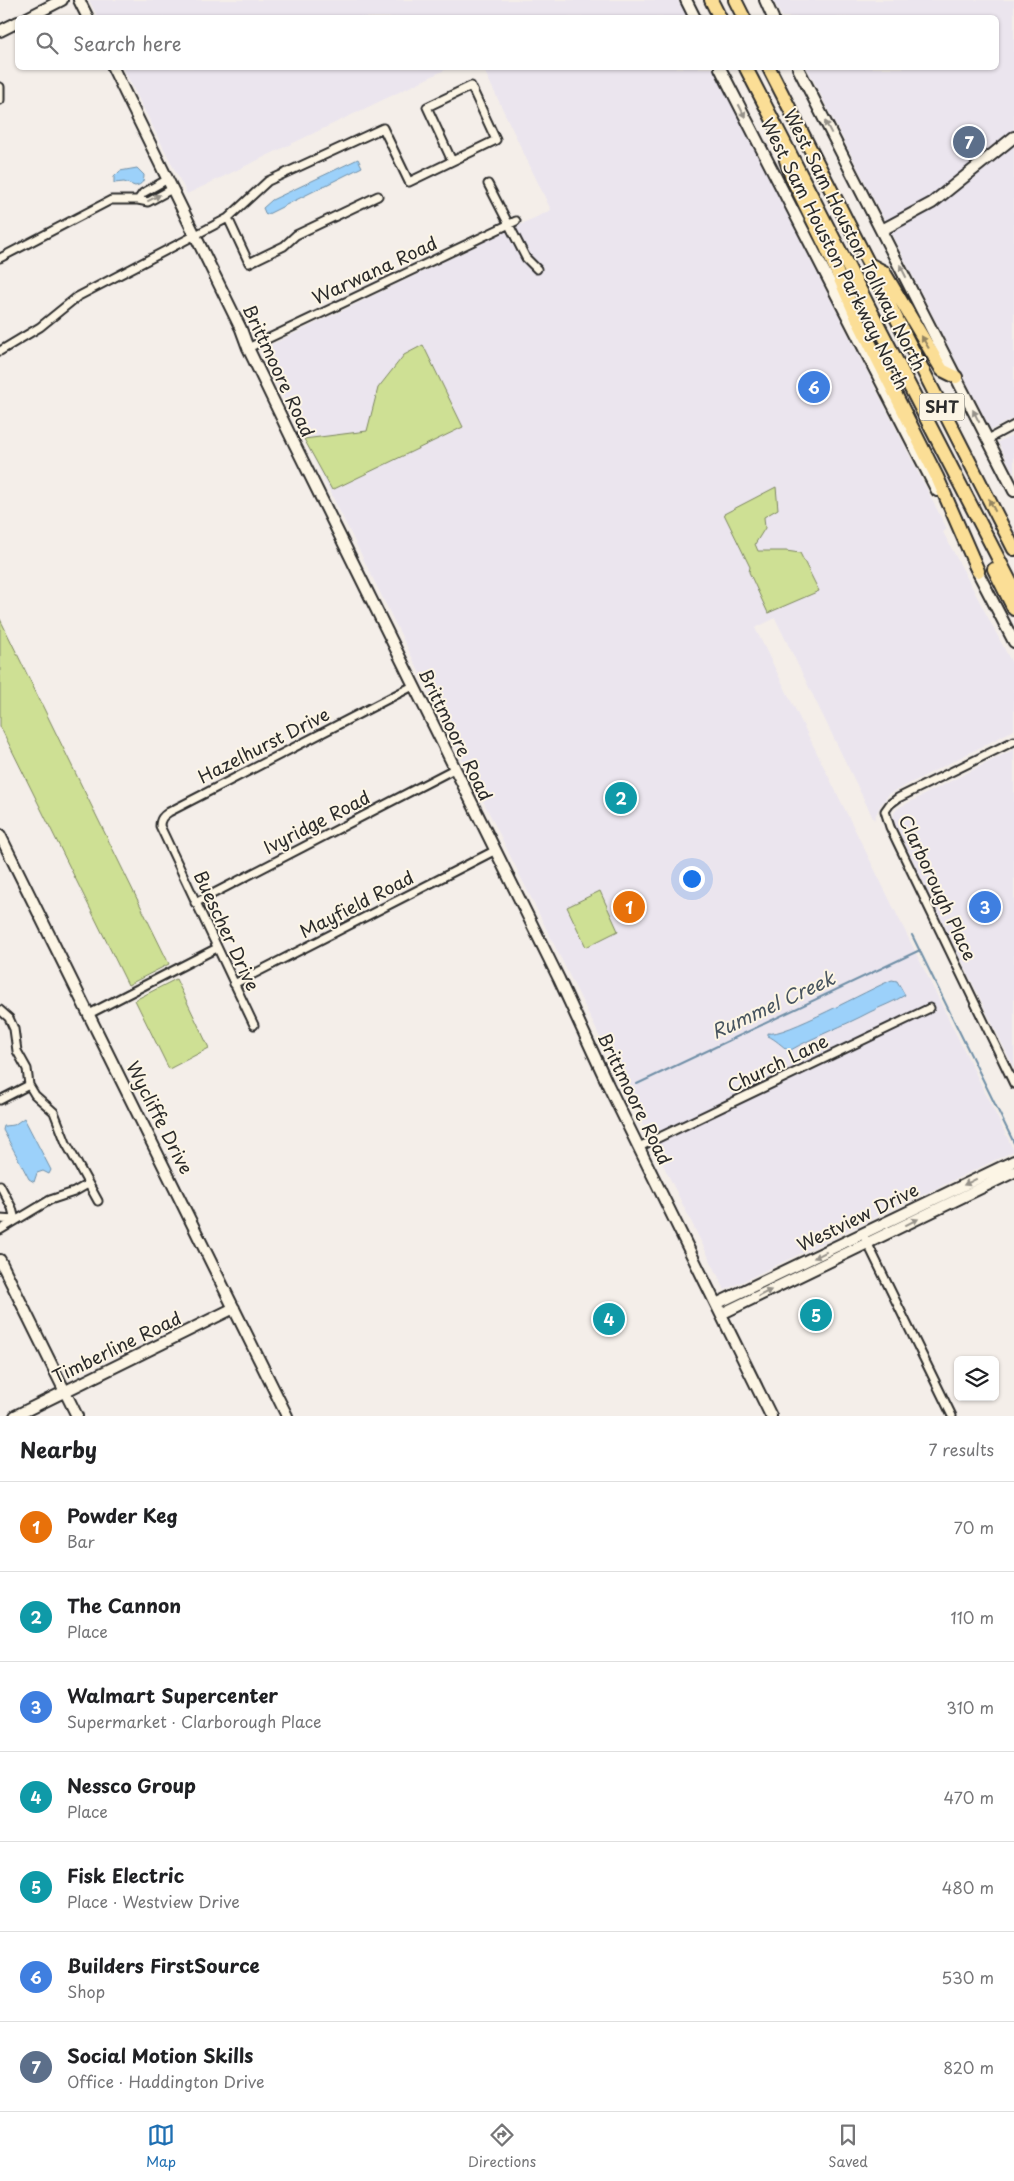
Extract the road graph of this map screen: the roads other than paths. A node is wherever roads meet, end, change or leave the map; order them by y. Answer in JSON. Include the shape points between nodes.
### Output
{"nodes":[{"id":1,"x":62,"y":0,"type":"edge"},
{"id":2,"x":79,"y":0,"type":"edge"},
{"id":3,"x":686,"y":0,"type":"edge"},
{"id":4,"x":711,"y":0,"type":"edge"},
{"id":5,"x":735,"y":0,"type":"edge"},
{"id":6,"x":765,"y":0,"type":"edge"},
{"id":7,"x":33,"y":15,"type":"edge"},
{"id":8,"x":86,"y":15,"type":"edge"},
{"id":9,"x":694,"y":15,"type":"edge"},
{"id":10,"x":718,"y":15,"type":"edge"},
{"id":11,"x":742,"y":15,"type":"edge"},
{"id":12,"x":772,"y":15,"type":"edge"},
{"id":13,"x":15,"y":24,"type":"edge"},
{"id":14,"x":0,"y":31,"type":"edge"},
{"id":15,"x":113,"y":70,"type":"edge"},
{"id":16,"x":721,"y":70,"type":"edge"},
{"id":17,"x":747,"y":70,"type":"edge"},
{"id":18,"x":770,"y":70,"type":"edge"},
{"id":19,"x":799,"y":70,"type":"edge"},
{"id":20,"x":0,"y":88,"type":"edge"},
{"id":21,"x":0,"y":100,"type":"edge"},
{"id":22,"x":771,"y":118,"type":"junction"},
{"id":23,"x":1014,"y":137,"type":"edge"},
{"id":24,"x":452,"y":161,"type":"junction"},
{"id":25,"x":170,"y":184,"type":"junction"},
{"id":26,"x":488,"y":184,"type":"dead end"},
{"id":27,"x":378,"y":196,"type":"dead end"},
{"id":28,"x":228,"y":218,"type":"junction"},
{"id":29,"x":516,"y":221,"type":"dead end"},
{"id":30,"x":508,"y":224,"type":"junction"},
{"id":31,"x":882,"y":230,"type":"junction"},
{"id":32,"x":195,"y":236,"type":"junction"},
{"id":33,"x":0,"y":258,"type":"edge"},
{"id":34,"x":869,"y":264,"type":"junction"},
{"id":35,"x":537,"y":269,"type":"dead end"},
{"id":36,"x":248,"y":348,"type":"junction"},
{"id":37,"x":0,"y":351,"type":"edge"},
{"id":38,"x":956,"y":377,"type":"junction"},
{"id":39,"x":1014,"y":425,"type":"edge"},
{"id":40,"x":988,"y":438,"type":"junction"},
{"id":41,"x":1014,"y":491,"type":"edge"},
{"id":42,"x":976,"y":517,"type":"junction"},
{"id":43,"x":1014,"y":549,"type":"edge"},
{"id":44,"x":978,"y":571,"type":"junction"},
{"id":45,"x":1014,"y":590,"type":"edge"},
{"id":46,"x":1014,"y":609,"type":"edge"},
{"id":47,"x":1014,"y":642,"type":"edge"},
{"id":48,"x":413,"y":686,"type":"junction"},
{"id":49,"x":1014,"y":741,"type":"edge"},
{"id":50,"x":454,"y":769,"type":"junction"},
{"id":51,"x":0,"y":835,"type":"edge"},
{"id":52,"x":171,"y":850,"type":"joint"},
{"id":53,"x":494,"y":851,"type":"junction"},
{"id":54,"x":195,"y":903,"type":"junction"},
{"id":55,"x":216,"y":948,"type":"junction"},
{"id":56,"x":234,"y":984,"type":"junction"},
{"id":57,"x":930,"y":1008,"type":"dead end"},
{"id":58,"x":0,"y":1010,"type":"edge"},
{"id":59,"x":89,"y":1014,"type":"junction"},
{"id":60,"x":254,"y":1025,"type":"dead end"},
{"id":61,"x":1014,"y":1084,"type":"edge"},
{"id":62,"x":30,"y":1085,"type":"junction"},
{"id":63,"x":0,"y":1100,"type":"edge"},
{"id":64,"x":639,"y":1147,"type":"junction"},
{"id":65,"x":1014,"y":1161,"type":"edge"},
{"id":66,"x":1014,"y":1172,"type":"edge"},
{"id":67,"x":88,"y":1184,"type":"junction"},
{"id":68,"x":0,"y":1185,"type":"edge"},
{"id":69,"x":98,"y":1201,"type":"dead end"},
{"id":70,"x":0,"y":1219,"type":"edge"},
{"id":71,"x":15,"y":1220,"type":"junction"},
{"id":72,"x":0,"y":1230,"type":"edge"},
{"id":73,"x":866,"y":1238,"type":"junction"},
{"id":74,"x":0,"y":1260,"type":"edge"},
{"id":75,"x":234,"y":1308,"type":"junction"},
{"id":76,"x":719,"y":1309,"type":"junction"},
{"id":77,"x":65,"y":1391,"type":"junction"},
{"id":78,"x":15,"y":1416,"type":"edge"},
{"id":79,"x":77,"y":1416,"type":"edge"},
{"id":80,"x":287,"y":1416,"type":"edge"},
{"id":81,"x":771,"y":1416,"type":"edge"},
{"id":82,"x":952,"y":1416,"type":"edge"}],
"edges":[{"from":1,"to":7,"type":"main road"},
{"from":2,"to":8,"type":"main road"},
{"from":3,"to":9,"type":"main road"},
{"from":4,"to":10,"type":"highway"},
{"from":5,"to":11,"type":"highway"},
{"from":6,"to":12,"type":"main road"},
{"from":13,"to":14,"type":"main road"},
{"from":15,"to":25,"type":"main road","name":"Brittmoore Road"},
{"from":16,"to":44,"type":"main road","name":"West Sam Houston Parkway North","one_way":true},
{"from":17,"to":22,"type":"highway","name":"West Sam Houston Tollway North","number":"SHT"},
{"from":18,"to":34,"type":"highway","name":"West Sam Houston Tollway North","number":"SHT"},
{"from":31,"to":19,"type":"main road","one_way":true},
{"from":20,"to":21,"type":"street"},
{"from":22,"to":42,"type":"highway","name":"West Sam Houston Tollway North","number":"SHT"},
{"from":22,"to":44,"type":"highway","via":[[792,178],[858,320],[937,477]]},
{"from":23,"to":31,"type":"main road","via":[[932,203]]},
{"from":24,"to":24,"type":"street","via":[[496,140],[471,86],[426,107]]},
{"from":24,"to":28,"type":"street","via":[[410,182],[383,128],[268,181]]},
{"from":25,"to":32,"type":"main road","name":"Brittmoore Road"},
{"from":25,"to":33,"type":"street","via":[[148,202],[112,200]]},
{"from":26,"to":30,"type":"street"},
{"from":27,"to":28,"type":"street","via":[[249,262]]},
{"from":28,"to":32,"type":"street"},
{"from":29,"to":30,"type":"street","name":"Warwana Road"},
{"from":30,"to":35,"type":"street","via":[[526,258]]},
{"from":30,"to":36,"type":"street","name":"Warwana Road"},
{"from":38,"to":31,"type":"main road","one_way":true},
{"from":32,"to":36,"type":"main road","name":"Brittmoore Road"},
{"from":32,"to":37,"type":"street","via":[[77,297],[40,327]]},
{"from":38,"to":34,"type":"highway","one_way":true,"via":[[942,370],[884,272]]},
{"from":43,"to":34,"type":"highway","name":"West Sam Houston Tollway North","number":"SHT","one_way":true},
{"from":36,"to":48,"type":"main road","name":"Brittmoore Road"},
{"from":40,"to":38,"type":"main road","one_way":true},
{"from":39,"to":40,"type":"street"},
{"from":40,"to":41,"type":"main road"},
{"from":42,"to":45,"type":"highway","name":"West Sam Houston Tollway North","number":"SHT"},
{"from":42,"to":46,"type":"highway","via":[[980,541]]},
{"from":44,"to":47,"type":"main road","name":"West Sam Houston Parkway North"},
{"from":48,"to":50,"type":"main road","name":"Brittmoore Road"},
{"from":48,"to":52,"type":"street","name":"Hazelhurst Drive","via":[[163,816],[160,826]]},
{"from":49,"to":61,"type":"street","name":"Clarborough Place","via":[[898,798],[886,811],[894,836]]},
{"from":50,"to":53,"type":"main road","name":"Brittmoore Road"},
{"from":50,"to":54,"type":"street","name":"Ivyridge Road"},
{"from":51,"to":59,"type":"main road","name":"Wycliffe Drive"},
{"from":52,"to":54,"type":"street","name":"Buescher Drive"},
{"from":53,"to":56,"type":"street","name":"Mayfield Road"},
{"from":53,"to":64,"type":"main road","name":"Brittmoore Road"},
{"from":54,"to":55,"type":"street","name":"Buescher Drive"},
{"from":55,"to":56,"type":"street","name":"Buescher Drive"},
{"from":55,"to":59,"type":"street"},
{"from":56,"to":60,"type":"street","name":"Buescher Drive"},
{"from":57,"to":64,"type":"street","name":"Church Lane"},
{"from":58,"to":62,"type":"street","via":[[14,1029],[17,1051],[27,1069]]},
{"from":59,"to":75,"type":"main road","name":"Wycliffe Drive"},
{"from":62,"to":63,"type":"street"},
{"from":62,"to":67,"type":"street","via":[[35,1095],[54,1112]]},
{"from":64,"to":76,"type":"main road","name":"Brittmoore Road"},
{"from":65,"to":73,"type":"main road","name":"Westview Drive","one_way":true},
{"from":73,"to":66,"type":"main road","name":"Westview Drive","one_way":true},
{"from":67,"to":69,"type":"street"},
{"from":67,"to":71,"type":"street"},
{"from":68,"to":71,"type":"street"},
{"from":70,"to":71,"type":"street"},
{"from":71,"to":72,"type":"street"},
{"from":73,"to":76,"type":"main road","name":"Westview Drive"},
{"from":73,"to":82,"type":"street"},
{"from":74,"to":77,"type":"main road"},
{"from":75,"to":77,"type":"main road","name":"Timberline Road"},
{"from":75,"to":80,"type":"main road","name":"Wycliffe Drive"},
{"from":76,"to":81,"type":"main road","name":"Brittmoore Road"},
{"from":77,"to":78,"type":"main road","name":"Timberline Road"},
{"from":77,"to":79,"type":"main road"}]}
